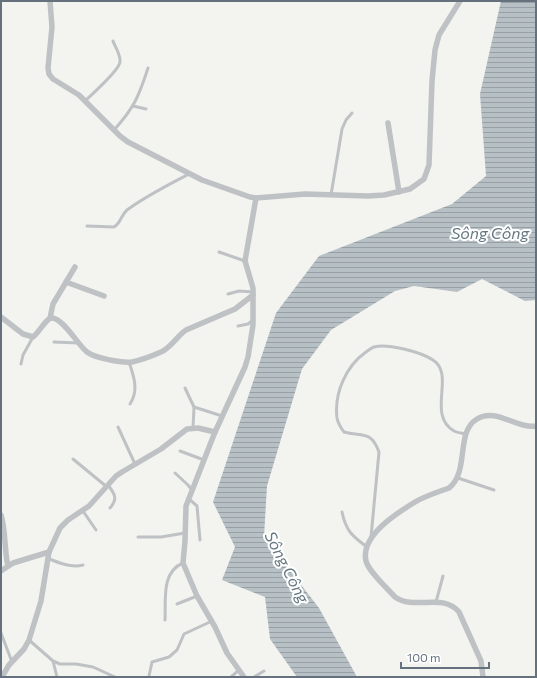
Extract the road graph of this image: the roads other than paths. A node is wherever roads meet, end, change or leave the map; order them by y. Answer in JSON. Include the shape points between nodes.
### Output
{"nodes":[{"id":1,"x":50,"y":1,"type":"edge"},
{"id":2,"x":460,"y":1,"type":"edge"},
{"id":3,"x":113,"y":41,"type":"dead end"},
{"id":4,"x":148,"y":68,"type":"dead end"},
{"id":5,"x":85,"y":101,"type":"junction"},
{"id":6,"x":133,"y":106,"type":"junction"},
{"id":7,"x":146,"y":109,"type":"dead end"},
{"id":8,"x":352,"y":113,"type":"dead end"},
{"id":9,"x":388,"y":123,"type":"dead end"},
{"id":10,"x":114,"y":130,"type":"junction"},
{"id":11,"x":189,"y":174,"type":"junction"},
{"id":12,"x":399,"y":192,"type":"junction"},
{"id":13,"x":331,"y":195,"type":"junction"},
{"id":14,"x":256,"y":198,"type":"junction"},
{"id":15,"x":87,"y":226,"type":"dead end"},
{"id":16,"x":220,"y":252,"type":"dead end"},
{"id":17,"x":245,"y":261,"type":"junction"},
{"id":18,"x":75,"y":267,"type":"dead end"},
{"id":19,"x":66,"y":282,"type":"junction"},
{"id":20,"x":228,"y":294,"type":"dead end"},
{"id":21,"x":253,"y":294,"type":"junction"},
{"id":22,"x":104,"y":296,"type":"dead end"},
{"id":23,"x":1,"y":317,"type":"edge"},
{"id":24,"x":50,"y":318,"type":"junction"},
{"id":25,"x":253,"y":320,"type":"junction"},
{"id":26,"x":238,"y":326,"type":"dead end"},
{"id":27,"x":33,"y":337,"type":"junction"},
{"id":28,"x":54,"y":342,"type":"dead end"},
{"id":29,"x":78,"y":343,"type":"junction"},
{"id":30,"x":129,"y":362,"type":"junction"},
{"id":31,"x":21,"y":364,"type":"dead end"},
{"id":32,"x":185,"y":388,"type":"dead end"},
{"id":33,"x":130,"y":404,"type":"dead end"},
{"id":34,"x":194,"y":407,"type":"junction"},
{"id":35,"x":219,"y":415,"type":"dead end"},
{"id":36,"x":536,"y":426,"type":"edge"},
{"id":37,"x":118,"y":427,"type":"dead end"},
{"id":38,"x":193,"y":428,"type":"junction"},
{"id":39,"x":215,"y":432,"type":"junction"},
{"id":40,"x":464,"y":434,"type":"junction"},
{"id":41,"x":180,"y":451,"type":"dead end"},
{"id":42,"x":73,"y":459,"type":"dead end"},
{"id":43,"x":204,"y":461,"type":"junction"},
{"id":44,"x":135,"y":464,"type":"junction"},
{"id":45,"x":175,"y":473,"type":"dead end"},
{"id":46,"x":458,"y":478,"type":"junction"},
{"id":47,"x":107,"y":486,"type":"junction"},
{"id":48,"x":494,"y":490,"type":"dead end"},
{"id":49,"x":193,"y":492,"type":"junction"},
{"id":50,"x":189,"y":499,"type":"junction"},
{"id":51,"x":110,"y":508,"type":"dead end"},
{"id":52,"x":83,"y":511,"type":"junction"},
{"id":53,"x":342,"y":512,"type":"dead end"},
{"id":54,"x":1,"y":515,"type":"edge"},
{"id":55,"x":96,"y":530,"type":"dead end"},
{"id":56,"x":186,"y":533,"type":"junction"},
{"id":57,"x":138,"y":537,"type":"dead end"},
{"id":58,"x":371,"y":539,"type":"junction"},
{"id":59,"x":200,"y":540,"type":"dead end"},
{"id":60,"x":367,"y":547,"type":"junction"},
{"id":61,"x":3,"y":548,"type":"edge"},
{"id":62,"x":48,"y":555,"type":"junction"},
{"id":63,"x":182,"y":563,"type":"junction"},
{"id":64,"x":83,"y":565,"type":"dead end"},
{"id":65,"x":8,"y":566,"type":"junction"},
{"id":66,"x":1,"y":571,"type":"edge"},
{"id":67,"x":443,"y":576,"type":"dead end"},
{"id":68,"x":197,"y":596,"type":"junction"},
{"id":69,"x":436,"y":602,"type":"junction"},
{"id":70,"x":177,"y":604,"type":"dead end"},
{"id":71,"x":165,"y":620,"type":"dead end"},
{"id":72,"x":212,"y":621,"type":"junction"},
{"id":73,"x":1,"y":633,"type":"edge"},
{"id":74,"x":29,"y":640,"type":"junction"},
{"id":75,"x":53,"y":661,"type":"junction"},
{"id":76,"x":12,"y":662,"type":"junction"},
{"id":77,"x":239,"y":670,"type":"junction"},
{"id":78,"x":264,"y":670,"type":"dead end"},
{"id":79,"x":149,"y":676,"type":"dead end"},
{"id":80,"x":2,"y":677,"type":"edge"},
{"id":81,"x":57,"y":677,"type":"edge"},
{"id":82,"x":115,"y":677,"type":"edge"},
{"id":83,"x":231,"y":677,"type":"edge"},
{"id":84,"x":244,"y":677,"type":"edge"},
{"id":85,"x":254,"y":677,"type":"edge"},
{"id":86,"x":484,"y":677,"type":"edge"}],
"edges":[{"from":1,"to":5,"type":"street","via":[[52,27],[49,74]]},
{"from":2,"to":12,"type":"street","via":[[440,35],[435,50],[428,172],[417,185]]},
{"from":3,"to":5,"type":"lane","via":[[120,63]]},
{"from":4,"to":6,"type":"lane"},
{"from":5,"to":10,"type":"street"},
{"from":6,"to":7,"type":"lane"},
{"from":6,"to":10,"type":"lane"},
{"from":8,"to":13,"type":"lane","via":[[342,129]]},
{"from":9,"to":12,"type":"street"},
{"from":10,"to":11,"type":"street","via":[[128,142]]},
{"from":11,"to":14,"type":"street"},
{"from":11,"to":15,"type":"lane","via":[[137,202],[124,212],[120,222],[114,227]]},
{"from":12,"to":13,"type":"street","via":[[368,196]]},
{"from":13,"to":14,"type":"street","via":[[296,194]]},
{"from":14,"to":17,"type":"street"},
{"from":16,"to":17,"type":"lane"},
{"from":17,"to":21,"type":"street"},
{"from":18,"to":19,"type":"street"},
{"from":19,"to":22,"type":"street"},
{"from":19,"to":24,"type":"street","via":[[53,304]]},
{"from":20,"to":21,"type":"lane","via":[[239,290]]},
{"from":21,"to":25,"type":"street"},
{"from":21,"to":30,"type":"street","via":[[235,309],[181,333],[162,352]]},
{"from":23,"to":27,"type":"street","via":[[23,334]]},
{"from":24,"to":27,"type":"street"},
{"from":24,"to":29,"type":"street","via":[[61,322]]},
{"from":25,"to":26,"type":"lane"},
{"from":25,"to":39,"type":"street","via":[[247,362]]},
{"from":27,"to":31,"type":"lane"},
{"from":28,"to":29,"type":"lane"},
{"from":29,"to":30,"type":"street","via":[[92,355]]},
{"from":30,"to":33,"type":"lane","via":[[135,390]]},
{"from":32,"to":34,"type":"lane"},
{"from":34,"to":35,"type":"lane"},
{"from":34,"to":38,"type":"lane"},
{"from":36,"to":40,"type":"street","via":[[525,426],[499,417],[482,416],[475,419]]},
{"from":37,"to":44,"type":"lane"},
{"from":38,"to":39,"type":"street"},
{"from":38,"to":44,"type":"street","via":[[182,432],[161,449]]},
{"from":39,"to":43,"type":"street"},
{"from":40,"to":46,"type":"street"},
{"from":40,"to":58,"type":"lane","via":[[445,423],[441,412],[443,376],[434,360],[411,351],[386,346],[373,347],[350,366],[339,391],[337,419],[344,432],[368,436],[376,442],[379,452]]},
{"from":41,"to":43,"type":"lane"},
{"from":42,"to":47,"type":"lane"},
{"from":43,"to":49,"type":"street"},
{"from":44,"to":47,"type":"street","via":[[116,476]]},
{"from":45,"to":49,"type":"lane"},
{"from":46,"to":48,"type":"lane"},
{"from":46,"to":58,"type":"street","via":[[449,488],[415,502],[383,524]]},
{"from":47,"to":51,"type":"lane","via":[[115,494],[114,504]]},
{"from":47,"to":52,"type":"street"},
{"from":49,"to":50,"type":"street"},
{"from":50,"to":56,"type":"street","via":[[186,510]]},
{"from":50,"to":59,"type":"lane","via":[[197,506]]},
{"from":52,"to":55,"type":"lane"},
{"from":52,"to":62,"type":"street","via":[[64,524]]},
{"from":53,"to":60,"type":"lane","via":[[352,536]]},
{"from":54,"to":61,"type":"street"},
{"from":56,"to":57,"type":"lane"},
{"from":56,"to":63,"type":"street"},
{"from":58,"to":60,"type":"street"},
{"from":60,"to":69,"type":"street","via":[[365,555],[369,568],[395,597],[412,604]]},
{"from":61,"to":65,"type":"street"},
{"from":62,"to":64,"type":"lane","via":[[60,563],[76,567]]},
{"from":62,"to":65,"type":"street"},
{"from":62,"to":74,"type":"street","via":[[41,601]]},
{"from":63,"to":68,"type":"street"},
{"from":63,"to":71,"type":"lane","via":[[175,566],[167,580]]},
{"from":65,"to":66,"type":"street"},
{"from":67,"to":69,"type":"lane"},
{"from":68,"to":70,"type":"lane"},
{"from":68,"to":72,"type":"street"},
{"from":69,"to":86,"type":"street","via":[[449,604],[459,612],[481,661]]},
{"from":72,"to":77,"type":"street"},
{"from":72,"to":79,"type":"lane","via":[[184,634],[174,653],[152,662]]},
{"from":73,"to":76,"type":"lane"},
{"from":74,"to":75,"type":"lane"},
{"from":74,"to":76,"type":"street"},
{"from":75,"to":81,"type":"lane"},
{"from":75,"to":82,"type":"lane","via":[[93,667]]},
{"from":76,"to":80,"type":"street"},
{"from":77,"to":83,"type":"lane"},
{"from":77,"to":84,"type":"street"},
{"from":78,"to":85,"type":"lane"}]}
